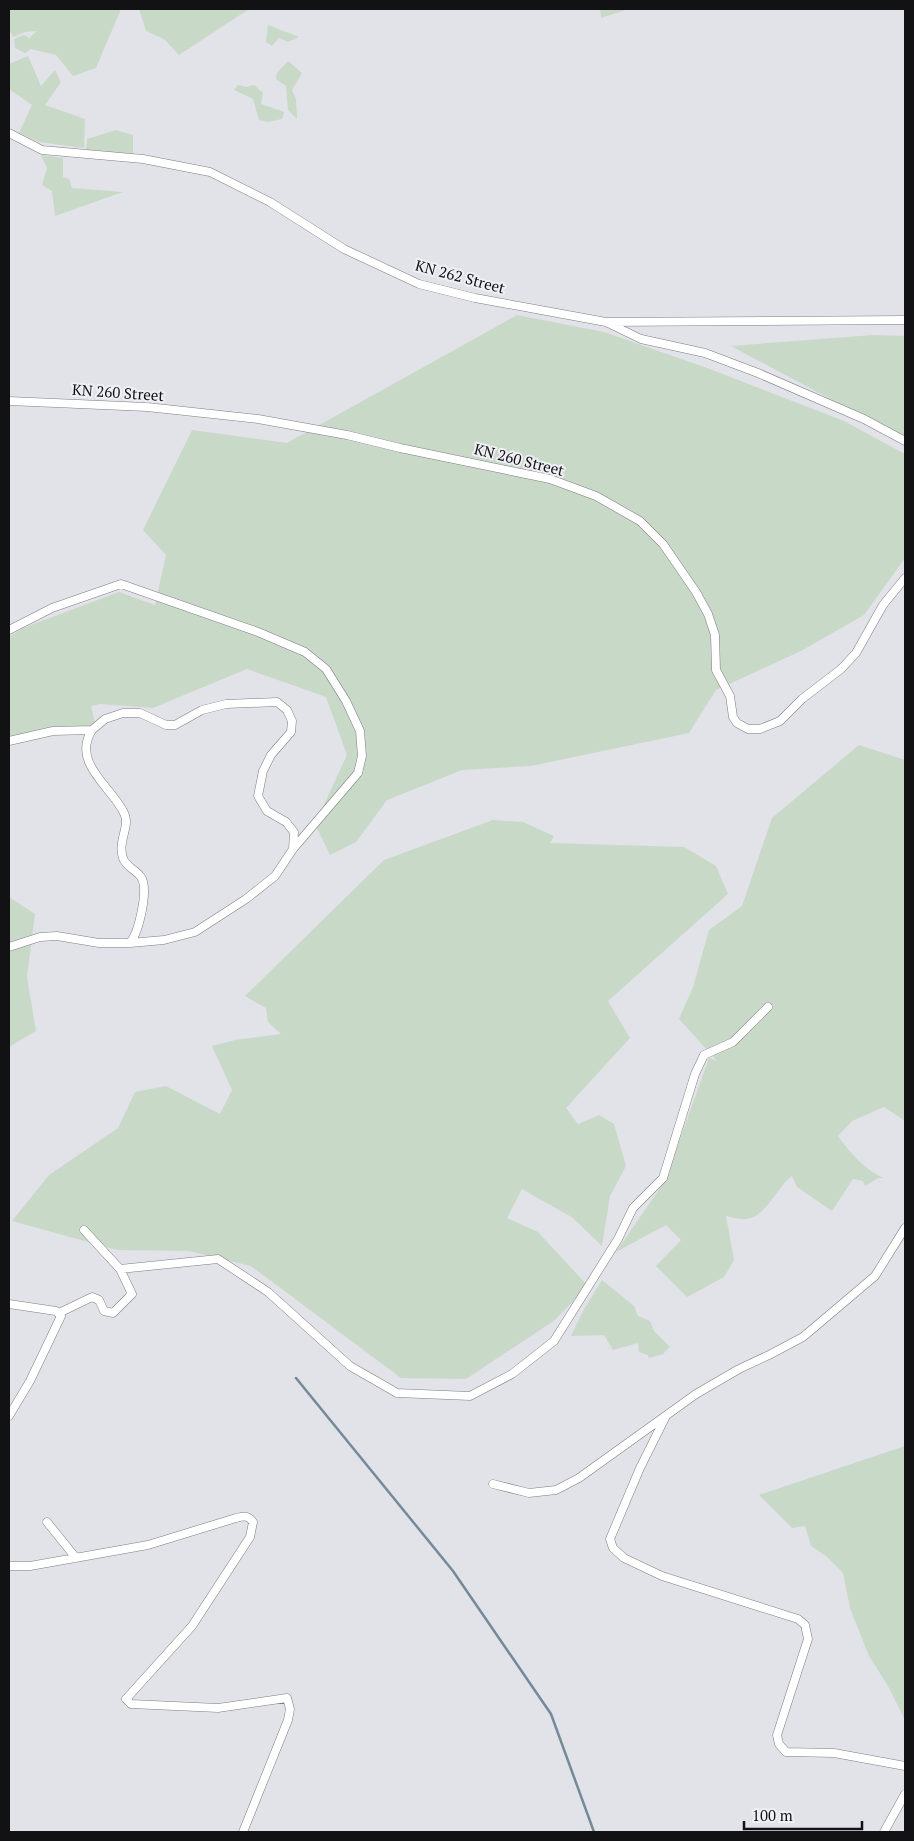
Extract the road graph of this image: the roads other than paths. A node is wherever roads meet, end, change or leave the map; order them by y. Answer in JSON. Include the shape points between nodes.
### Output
{"nodes":[{"id":1,"x":9,"y":133,"type":"edge"},
{"id":2,"x":905,"y":320,"type":"edge"},
{"id":3,"x":606,"y":322,"type":"junction"},
{"id":4,"x":9,"y":401,"type":"edge"},
{"id":5,"x":905,"y":441,"type":"edge"},
{"id":6,"x":905,"y":578,"type":"edge"},
{"id":7,"x":9,"y":630,"type":"edge"},
{"id":8,"x":92,"y":730,"type":"junction"},
{"id":9,"x":9,"y":740,"type":"edge"},
{"id":10,"x":293,"y":849,"type":"junction"},
{"id":11,"x":130,"y":943,"type":"junction"},
{"id":12,"x":9,"y":946,"type":"edge"},
{"id":13,"x":768,"y":1007,"type":"dead end"},
{"id":14,"x":905,"y":1228,"type":"edge"},
{"id":15,"x":84,"y":1230,"type":"dead end"},
{"id":16,"x":120,"y":1269,"type":"junction"},
{"id":17,"x":9,"y":1304,"type":"edge"},
{"id":18,"x":59,"y":1313,"type":"junction"},
{"id":19,"x":9,"y":1416,"type":"edge"},
{"id":20,"x":666,"y":1416,"type":"junction"},
{"id":21,"x":493,"y":1484,"type":"dead end"},
{"id":22,"x":47,"y":1522,"type":"dead end"},
{"id":23,"x":76,"y":1558,"type":"junction"},
{"id":24,"x":9,"y":1566,"type":"edge"},
{"id":25,"x":905,"y":1766,"type":"edge"},
{"id":26,"x":905,"y":1794,"type":"edge"},
{"id":27,"x":243,"y":1832,"type":"edge"},
{"id":28,"x":884,"y":1832,"type":"edge"}],
"edges":[{"from":1,"to":3,"type":"street","name":"KN 262 Street","via":[[42,150],[143,158],[210,172],[270,202],[344,249],[419,284],[475,298]]},
{"from":2,"to":3,"type":"street","name":"KN 262 Street"},
{"from":3,"to":5,"type":"street","via":[[641,339],[705,353],[758,373],[864,419]]},
{"from":4,"to":6,"type":"street","name":"KN 260 Street","via":[[147,407],[258,419],[550,479],[596,496],[640,521],[663,544],[696,592],[715,635],[716,670],[730,696],[733,717],[748,729],[760,729],[780,721],[841,669],[856,653],[883,605]]},
{"from":7,"to":10,"type":"street","via":[[52,608],[121,584],[306,652],[326,669],[346,701],[360,731],[362,756],[358,773]]},
{"from":8,"to":9,"type":"street","via":[[53,731]]},
{"from":8,"to":10,"type":"street","via":[[105,719],[124,713],[140,713],[166,725],[175,725],[202,710],[226,704],[277,702],[287,710],[292,721],[291,732],[263,771],[258,796],[267,811],[286,822],[294,832]]},
{"from":8,"to":11,"type":"street","via":[[86,739],[86,754],[102,785],[125,814],[126,828],[120,839],[123,858],[142,878],[144,892],[140,924]]},
{"from":10,"to":11,"type":"street","via":[[275,876],[195,932],[164,940]]},
{"from":11,"to":12,"type":"street","via":[[57,936]]},
{"from":13,"to":16,"type":"street","via":[[733,1042],[704,1055],[695,1074],[663,1178],[633,1208],[618,1239],[554,1341],[512,1374],[470,1396],[397,1393],[350,1366],[268,1292],[218,1259]]},
{"from":14,"to":20,"type":"street","via":[[875,1276],[803,1337],[770,1356],[739,1368]]},
{"from":15,"to":16,"type":"street"},
{"from":16,"to":18,"type":"street","via":[[132,1294],[113,1313],[104,1311],[99,1300],[92,1297]]},
{"from":17,"to":18,"type":"street"},
{"from":18,"to":19,"type":"street","via":[[59,1324]]},
{"from":20,"to":21,"type":"street","via":[[579,1478],[556,1490],[529,1493]]},
{"from":20,"to":25,"type":"street","via":[[610,1539],[614,1548],[624,1558],[662,1576],[798,1619],[805,1625],[808,1631],[806,1645],[777,1735],[786,1752],[834,1754]]},
{"from":22,"to":23,"type":"street"},
{"from":23,"to":24,"type":"street"},
{"from":23,"to":27,"type":"street","via":[[148,1545],[246,1516],[253,1522],[250,1537],[192,1626],[126,1698],[131,1704],[218,1708],[287,1698],[288,1720]]},
{"from":26,"to":28,"type":"street"}]}
